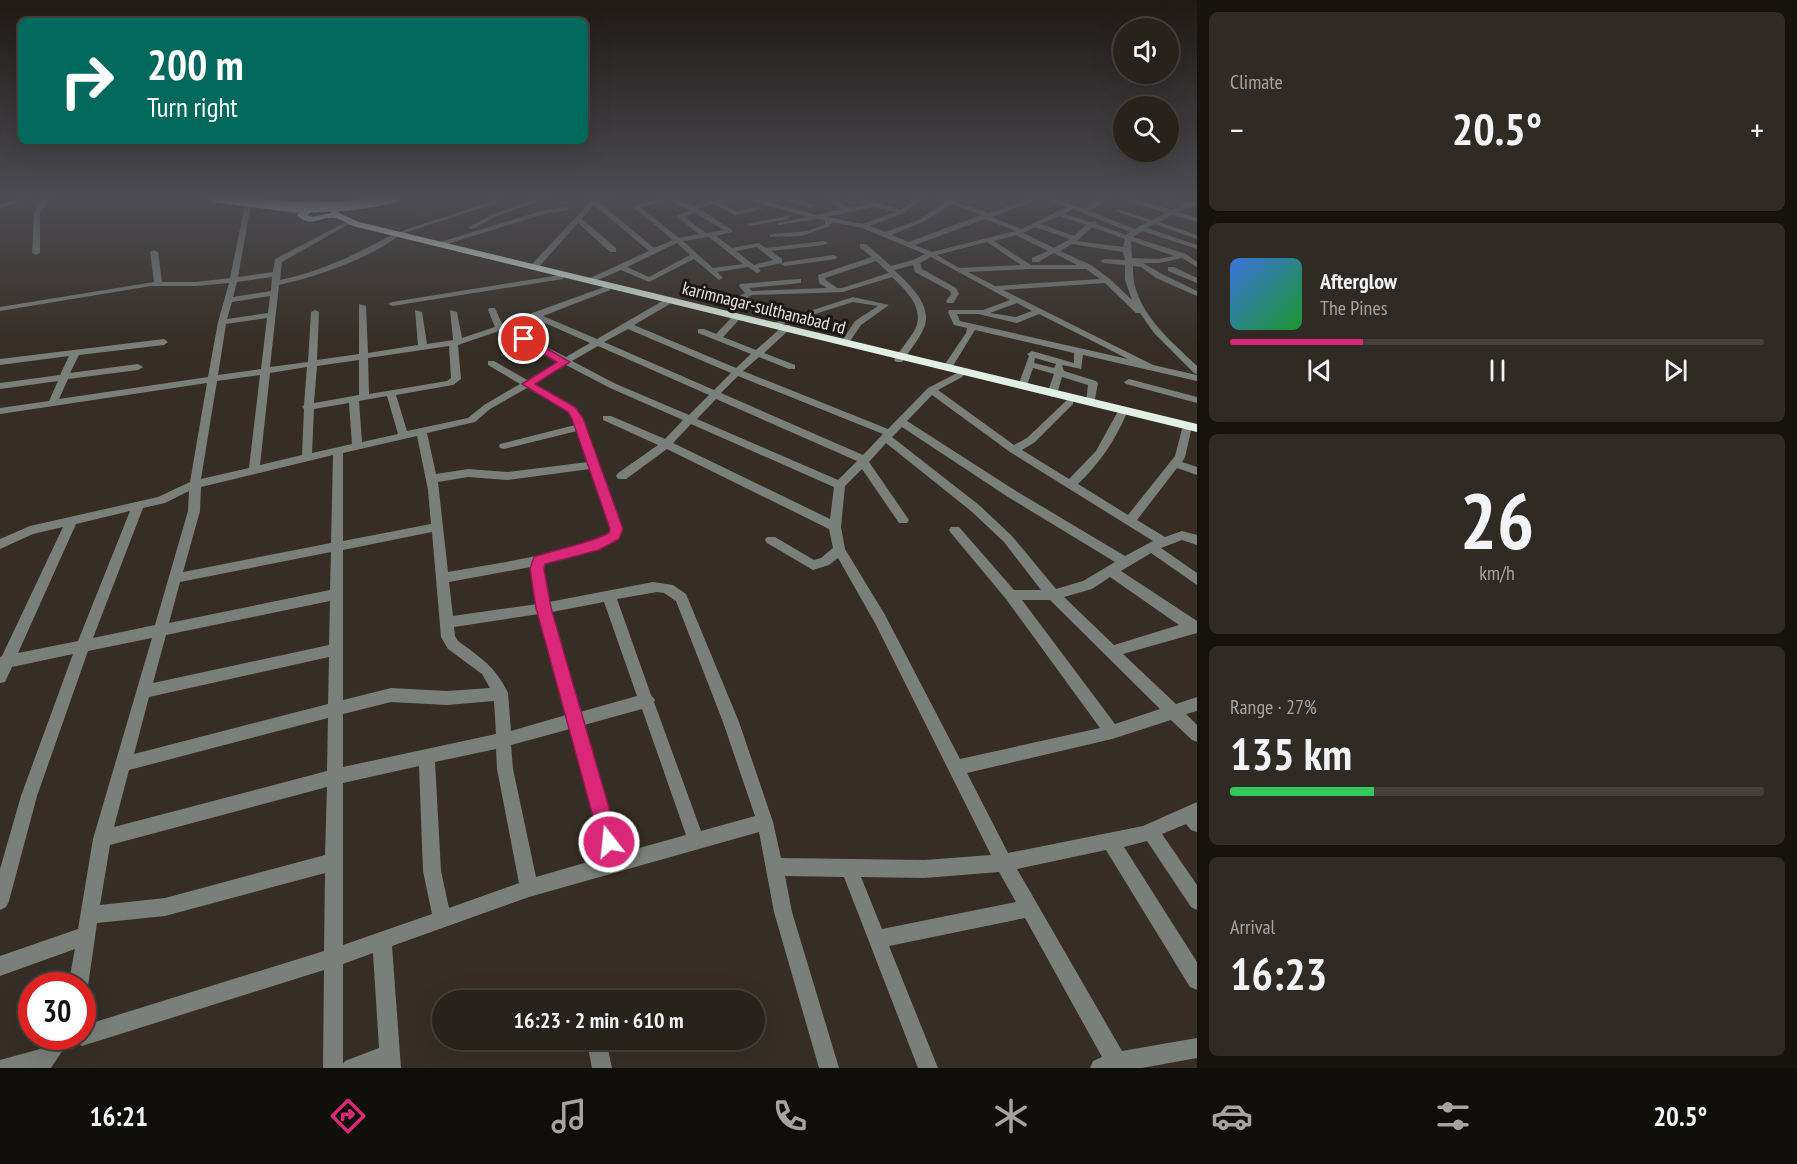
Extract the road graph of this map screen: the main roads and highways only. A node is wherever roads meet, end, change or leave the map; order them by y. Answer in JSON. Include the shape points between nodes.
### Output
{"nodes":[{"id":1,"x":443,"y":247,"type":"edge"},
{"id":2,"x":457,"y":247,"type":"edge"},
{"id":3,"x":732,"y":316,"type":"junction"},
{"id":4,"x":781,"y":327,"type":"junction"},
{"id":5,"x":900,"y":357,"type":"junction"},
{"id":6,"x":953,"y":371,"type":"junction"},
{"id":7,"x":1193,"y":431,"type":"edge"}],
"edges":[{"from":1,"to":3,"type":"highway","name":"karimnagar-sulthanabad rd"},
{"from":2,"to":3,"type":"highway"},
{"from":3,"to":4,"type":"highway","name":"karimnagar-sulthanabad rd"},
{"from":4,"to":5,"type":"highway","name":"karimnagar-sulthanabad rd"},
{"from":4,"to":5,"type":"highway"},
{"from":5,"to":6,"type":"highway","name":"karimnagar-sulthanabad rd"},
{"from":6,"to":7,"type":"highway","name":"karimnagar-sulthanabad rd"},
{"from":6,"to":7,"type":"highway","via":[[1091,402]]}]}
